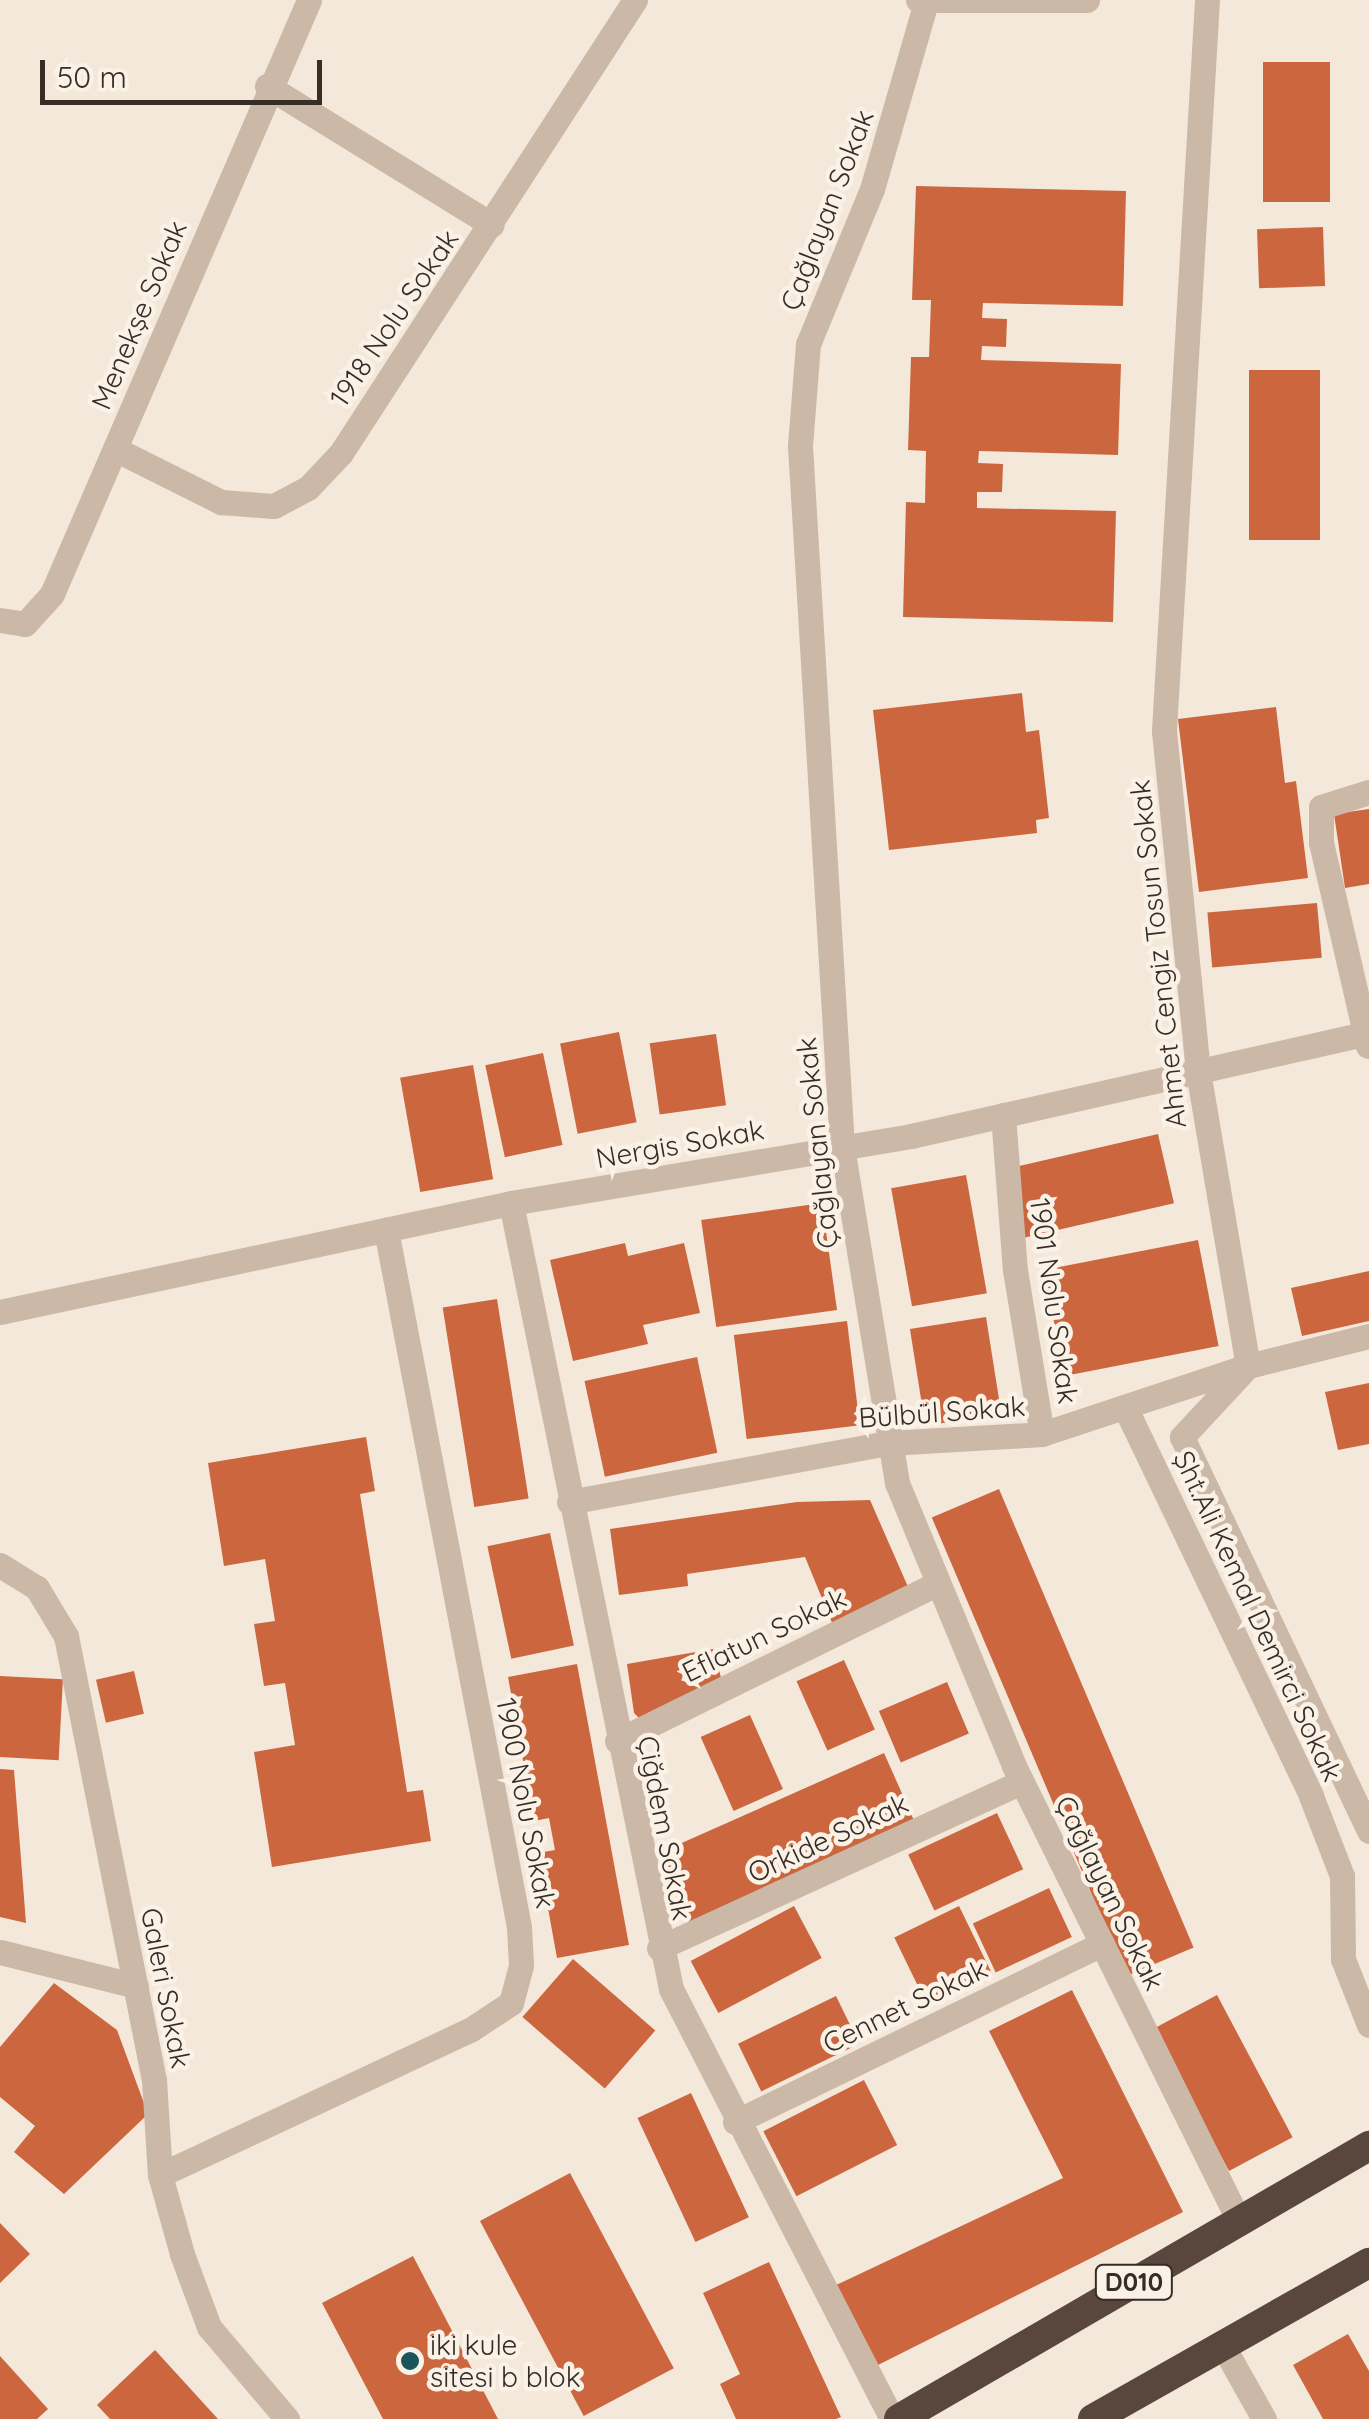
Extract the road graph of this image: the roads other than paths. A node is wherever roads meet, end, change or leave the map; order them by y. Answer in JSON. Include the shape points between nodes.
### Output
{"nodes":[{"id":1,"x":309,"y":0,"type":"edge"},
{"id":2,"x":636,"y":0,"type":"edge"},
{"id":3,"x":1087,"y":0,"type":"edge"},
{"id":4,"x":1207,"y":0,"type":"edge"},
{"id":5,"x":922,"y":1,"type":"edge"},
{"id":6,"x":267,"y":86,"type":"junction"},
{"id":7,"x":492,"y":225,"type":"junction"},
{"id":8,"x":115,"y":449,"type":"junction"},
{"id":9,"x":0,"y":620,"type":"edge"},
{"id":10,"x":1369,"y":792,"type":"edge"},
{"id":11,"x":1368,"y":1038,"type":"edge"},
{"id":12,"x":1198,"y":1071,"type":"junction"},
{"id":13,"x":1003,"y":1115,"type":"junction"},
{"id":14,"x":842,"y":1147,"type":"junction"},
{"id":15,"x":511,"y":1203,"type":"junction"},
{"id":16,"x":386,"y":1230,"type":"junction"},
{"id":17,"x":0,"y":1312,"type":"edge"},
{"id":18,"x":1369,"y":1336,"type":"edge"},
{"id":19,"x":1248,"y":1366,"type":"junction"},
{"id":20,"x":1125,"y":1407,"type":"junction"},
{"id":21,"x":1042,"y":1434,"type":"junction"},
{"id":22,"x":888,"y":1442,"type":"junction"},
{"id":23,"x":570,"y":1502,"type":"junction"},
{"id":24,"x":0,"y":1565,"type":"edge"},
{"id":25,"x":938,"y":1583,"type":"junction"},
{"id":26,"x":617,"y":1741,"type":"junction"},
{"id":27,"x":1022,"y":1782,"type":"junction"},
{"id":28,"x":1369,"y":1830,"type":"edge"},
{"id":29,"x":1102,"y":1944,"type":"junction"},
{"id":30,"x":659,"y":1948,"type":"junction"},
{"id":31,"x":0,"y":1952,"type":"edge"},
{"id":32,"x":136,"y":1986,"type":"junction"},
{"id":33,"x":1369,"y":2025,"type":"edge"},
{"id":34,"x":736,"y":2122,"type":"junction"},
{"id":35,"x":1369,"y":2146,"type":"edge"},
{"id":36,"x":160,"y":2175,"type":"junction"},
{"id":37,"x":1239,"y":2221,"type":"junction"},
{"id":38,"x":1369,"y":2263,"type":"edge"},
{"id":39,"x":1223,"y":2346,"type":"junction"},
{"id":40,"x":287,"y":2419,"type":"edge"},
{"id":41,"x":896,"y":2419,"type":"edge"},
{"id":42,"x":1093,"y":2419,"type":"edge"},
{"id":43,"x":1264,"y":2419,"type":"edge"}],
"edges":[{"from":1,"to":6,"type":"street","name":"Menekşe Sokak"},
{"from":2,"to":7,"type":"street","name":"1918 Nolu Sokak"},
{"from":3,"to":5,"type":"street"},
{"from":4,"to":12,"type":"street","name":"Ahmet Cengiz Tosun Sokak","via":[[1164,731]]},
{"from":5,"to":14,"type":"street","name":"Çağlayan Sokak","via":[[872,189],[808,344],[800,446]]},
{"from":6,"to":7,"type":"street"},
{"from":6,"to":8,"type":"street","name":"Menekşe Sokak"},
{"from":7,"to":8,"type":"street","name":"1918 Nolu Sokak","via":[[341,453],[308,488],[274,506],[221,502]]},
{"from":8,"to":9,"type":"street","name":"Menekşe Sokak","via":[[52,594],[24,624]]},
{"from":10,"to":11,"type":"street","via":[[1321,808],[1321,842]]},
{"from":11,"to":12,"type":"street","name":"Nergis Sokak"},
{"from":12,"to":13,"type":"street","name":"Nergis Sokak"},
{"from":12,"to":19,"type":"street","name":"Ahmet Cengiz Tosun Sokak"},
{"from":13,"to":14,"type":"street","name":"Nergis Sokak"},
{"from":13,"to":21,"type":"street","name":"1901 Nolu Sokak","via":[[1015,1270]]},
{"from":14,"to":15,"type":"street","name":"Nergis Sokak"},
{"from":14,"to":22,"type":"street","name":"Çağlayan Sokak"},
{"from":15,"to":16,"type":"street","name":"Nergis Sokak"},
{"from":15,"to":23,"type":"street","name":"Çiğdem Sokak"},
{"from":16,"to":17,"type":"street","name":"Nergis Sokak"},
{"from":16,"to":36,"type":"street","name":"1900 Nolu Sokak","via":[[519,1926],[520,1965],[510,2003],[470,2030]]},
{"from":18,"to":19,"type":"street","name":"Bülbül Sokak"},
{"from":19,"to":20,"type":"street","name":"Bülbül Sokak"},
{"from":19,"to":28,"type":"street","via":[[1182,1437]]},
{"from":20,"to":21,"type":"street","name":"Bülbül Sokak"},
{"from":20,"to":33,"type":"street","name":"Şht.Ali Kemal Demirci Sokak","via":[[1311,1796],[1342,1876],[1342,1959]]},
{"from":21,"to":22,"type":"street","name":"Bülbül Sokak"},
{"from":22,"to":23,"type":"street","name":"Bülbül Sokak"},
{"from":22,"to":25,"type":"street","name":"Çağlayan Sokak"},
{"from":23,"to":26,"type":"street","name":"Çiğdem Sokak"},
{"from":24,"to":32,"type":"street","name":"Galeri Sokak","via":[[36,1588],[66,1636]]},
{"from":25,"to":26,"type":"street","name":"Eflatun Sokak"},
{"from":25,"to":27,"type":"street","name":"Çağlayan Sokak"},
{"from":26,"to":30,"type":"street","name":"Çiğdem Sokak"},
{"from":27,"to":29,"type":"street","name":"Çağlayan Sokak"},
{"from":27,"to":30,"type":"street","name":"Orkide Sokak"},
{"from":29,"to":34,"type":"street","name":"Cennet Sokak"},
{"from":29,"to":37,"type":"street","name":"Çağlayan Sokak"},
{"from":30,"to":34,"type":"street","name":"Çiğdem Sokak","via":[[682,2015]]},
{"from":31,"to":32,"type":"street"},
{"from":32,"to":36,"type":"street","name":"Galeri Sokak","via":[[154,2080]]},
{"from":34,"to":41,"type":"street","name":"Çiğdem Sokak"},
{"from":35,"to":37,"type":"highway","number":"D010"},
{"from":36,"to":40,"type":"street","name":"Galeri Sokak","via":[[209,2327]]},
{"from":37,"to":41,"type":"highway","number":"D010"},
{"from":38,"to":39,"type":"highway"},
{"from":39,"to":42,"type":"highway"},
{"from":39,"to":43,"type":"street"}]}
